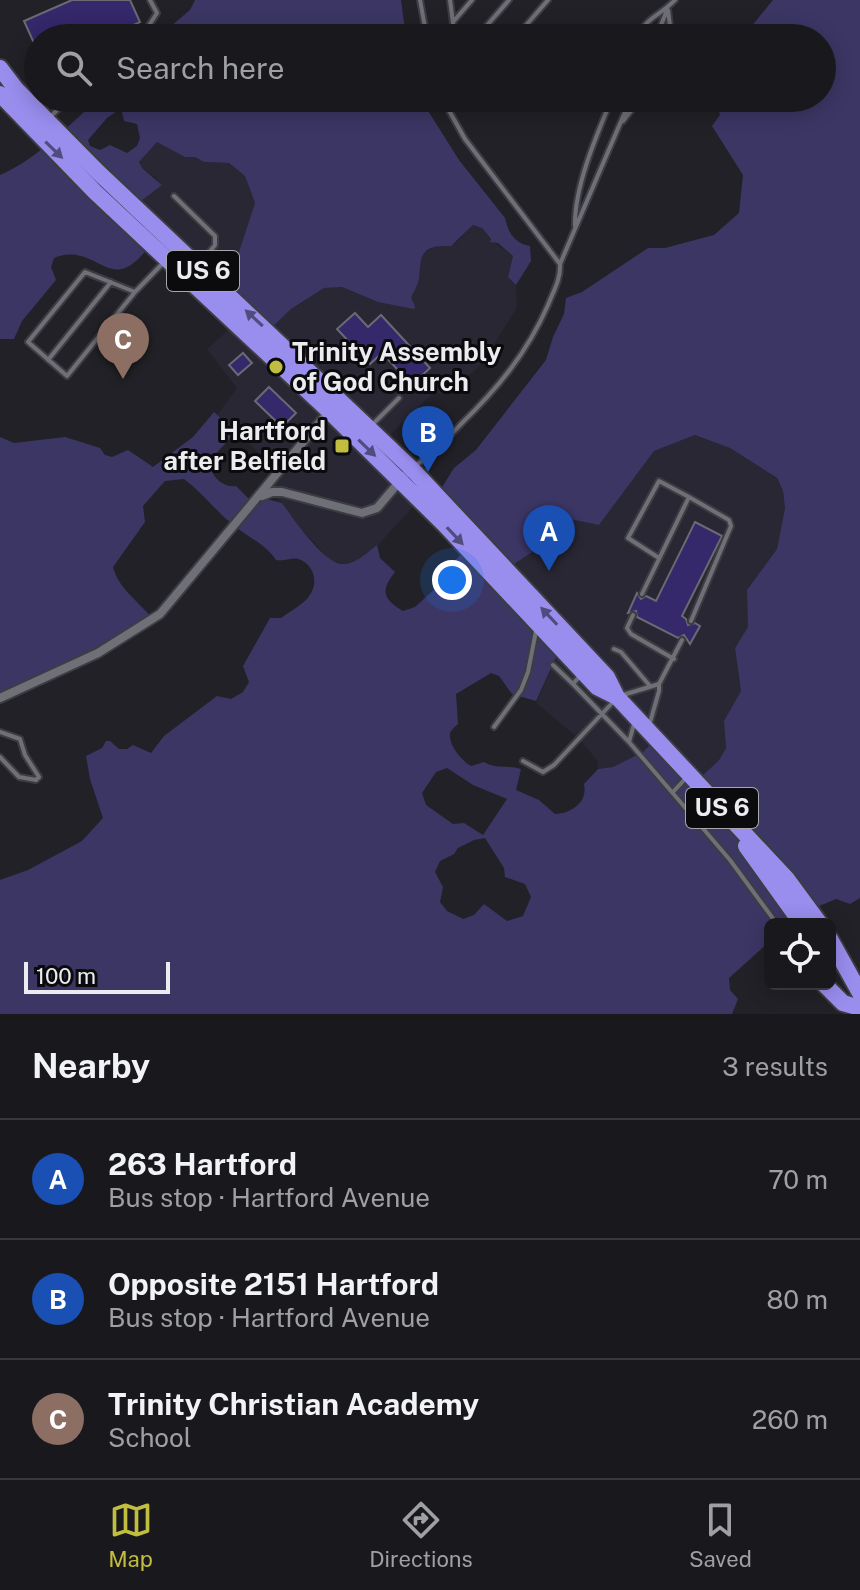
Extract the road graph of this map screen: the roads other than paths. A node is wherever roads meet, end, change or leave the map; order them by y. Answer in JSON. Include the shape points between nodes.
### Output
{"nodes":[{"id":1,"x":150,"y":0,"type":"edge"},
{"id":2,"x":420,"y":0,"type":"edge"},
{"id":3,"x":450,"y":0,"type":"edge"},
{"id":4,"x":472,"y":0,"type":"edge"},
{"id":5,"x":509,"y":0,"type":"edge"},
{"id":6,"x":548,"y":0,"type":"edge"},
{"id":7,"x":675,"y":0,"type":"edge"},
{"id":8,"x":668,"y":8,"type":"junction"},
{"id":9,"x":453,"y":22,"type":"joint"},
{"id":10,"x":150,"y":24,"type":"edge"},
{"id":11,"x":424,"y":24,"type":"edge"},
{"id":12,"x":488,"y":24,"type":"edge"},
{"id":13,"x":527,"y":24,"type":"edge"},
{"id":14,"x":643,"y":24,"type":"edge"},
{"id":15,"x":662,"y":24,"type":"edge"},
{"id":16,"x":669,"y":24,"type":"edge"},
{"id":17,"x":0,"y":68,"type":"edge"},
{"id":18,"x":0,"y":94,"type":"edge"},
{"id":19,"x":24,"y":95,"type":"edge"},
{"id":20,"x":39,"y":112,"type":"edge"},
{"id":21,"x":55,"y":112,"type":"edge"},
{"id":22,"x":450,"y":112,"type":"edge"},
{"id":23,"x":607,"y":112,"type":"edge"},
{"id":24,"x":625,"y":112,"type":"edge"},
{"id":25,"x":630,"y":112,"type":"edge"},
{"id":26,"x":46,"y":120,"type":"junction"},
{"id":27,"x":619,"y":126,"type":"junction"},
{"id":28,"x":174,"y":196,"type":"dead end"},
{"id":29,"x":575,"y":228,"type":"junction"},
{"id":30,"x":166,"y":259,"type":"junction"},
{"id":31,"x":560,"y":264,"type":"junction"},
{"id":32,"x":198,"y":266,"type":"junction"},
{"id":33,"x":111,"y":282,"type":"junction"},
{"id":34,"x":135,"y":292,"type":"junction"},
{"id":35,"x":48,"y":360,"type":"junction"},
{"id":36,"x":399,"y":398,"type":"dead end"},
{"id":37,"x":329,"y":411,"type":"junction"},
{"id":38,"x":370,"y":428,"type":"junction"},
{"id":39,"x":406,"y":475,"type":"junction"},
{"id":40,"x":259,"y":497,"type":"junction"},
{"id":41,"x":689,"y":497,"type":"junction"},
{"id":42,"x":659,"y":558,"type":"junction"},
{"id":43,"x":642,"y":594,"type":"dead end"},
{"id":44,"x":633,"y":615,"type":"dead end"},
{"id":45,"x":691,"y":621,"type":"dead end"},
{"id":46,"x":537,"y":625,"type":"junction"},
{"id":47,"x":682,"y":640,"type":"dead end"},
{"id":48,"x":614,"y":649,"type":"dead end"},
{"id":49,"x":674,"y":659,"type":"junction"},
{"id":50,"x":553,"y":665,"type":"dead end"},
{"id":51,"x":578,"y":678,"type":"junction"},
{"id":52,"x":659,"y":684,"type":"junction"},
{"id":53,"x":650,"y":686,"type":"junction"},
{"id":54,"x":617,"y":697,"type":"junction"},
{"id":55,"x":0,"y":698,"type":"edge"},
{"id":56,"x":603,"y":715,"type":"junction"},
{"id":57,"x":642,"y":724,"type":"junction"},
{"id":58,"x":494,"y":727,"type":"dead end"},
{"id":59,"x":0,"y":732,"type":"edge"},
{"id":60,"x":629,"y":742,"type":"junction"},
{"id":61,"x":0,"y":757,"type":"edge"},
{"id":62,"x":523,"y":761,"type":"dead end"},
{"id":63,"x":690,"y":774,"type":"junction"},
{"id":64,"x":673,"y":792,"type":"junction"},
{"id":65,"x":716,"y":801,"type":"junction"},
{"id":66,"x":773,"y":918,"type":"edge"},
{"id":67,"x":798,"y":918,"type":"edge"},
{"id":68,"x":816,"y":918,"type":"edge"},
{"id":69,"x":836,"y":950,"type":"edge"},
{"id":70,"x":830,"y":990,"type":"edge"},
{"id":71,"x":860,"y":993,"type":"edge"},
{"id":72,"x":860,"y":1008,"type":"edge"}],
"edges":[{"from":1,"to":10,"type":"lane","via":[[157,13]]},
{"from":2,"to":11,"type":"lane"},
{"from":3,"to":9,"type":"lane"},
{"from":4,"to":9,"type":"lane"},
{"from":5,"to":12,"type":"lane"},
{"from":6,"to":13,"type":"lane"},
{"from":7,"to":8,"type":"lane"},
{"from":8,"to":14,"type":"lane"},
{"from":8,"to":15,"type":"lane"},
{"from":8,"to":16,"type":"lane"},
{"from":17,"to":19,"type":"highway","number":"US 6"},
{"from":18,"to":30,"type":"highway","number":"US 6","one_way":true},
{"from":20,"to":26,"type":"highway","number":"US 6"},
{"from":21,"to":26,"type":"lane"},
{"from":22,"to":31,"type":"lane","via":[[471,148]]},
{"from":23,"to":29,"type":"lane","via":[[589,161]]},
{"from":24,"to":27,"type":"lane"},
{"from":25,"to":27,"type":"lane"},
{"from":26,"to":32,"type":"highway","number":"US 6"},
{"from":27,"to":29,"type":"lane"},
{"from":28,"to":32,"type":"lane","via":[[215,236],[215,245]]},
{"from":29,"to":31,"type":"lane"},
{"from":30,"to":34,"type":"lane"},
{"from":30,"to":37,"type":"highway","number":"US 6"},
{"from":31,"to":39,"type":"lane","via":[[561,275],[543,316],[513,369]]},
{"from":38,"to":32,"type":"highway","number":"US 6","one_way":true},
{"from":33,"to":34,"type":"lane"},
{"from":33,"to":35,"type":"lane"},
{"from":33,"to":35,"type":"lane","via":[[85,272],[28,342]]},
{"from":34,"to":35,"type":"lane","via":[[67,376]]},
{"from":36,"to":38,"type":"lane"},
{"from":37,"to":39,"type":"highway","number":"US 6","one_way":true},
{"from":37,"to":40,"type":"street"},
{"from":38,"to":39,"type":"highway","number":"US 6"},
{"from":39,"to":40,"type":"street","via":[[377,508],[362,513],[282,492]]},
{"from":39,"to":46,"type":"highway","number":"US 6","one_way":true},
{"from":54,"to":39,"type":"highway","number":"US 6","one_way":true,"via":[[607,677]]},
{"from":40,"to":55,"type":"street","via":[[160,614],[98,653]]},
{"from":41,"to":42,"type":"lane"},
{"from":41,"to":42,"type":"lane","via":[[659,481],[628,538]]},
{"from":41,"to":45,"type":"lane","via":[[731,526]]},
{"from":42,"to":43,"type":"lane"},
{"from":44,"to":49,"type":"lane","via":[[627,628],[631,634]]},
{"from":46,"to":51,"type":"highway","number":"US 6"},
{"from":46,"to":58,"type":"lane","via":[[521,690]]},
{"from":47,"to":49,"type":"lane"},
{"from":48,"to":53,"type":"lane"},
{"from":49,"to":52,"type":"lane"},
{"from":50,"to":51,"type":"lane"},
{"from":51,"to":54,"type":"highway","number":"US 6"},
{"from":51,"to":56,"type":"lane"},
{"from":52,"to":53,"type":"lane"},
{"from":52,"to":57,"type":"lane"},
{"from":53,"to":54,"type":"lane"},
{"from":54,"to":56,"type":"lane"},
{"from":54,"to":57,"type":"highway","number":"US 6"},
{"from":56,"to":60,"type":"lane"},
{"from":56,"to":62,"type":"lane","via":[[543,772]]},
{"from":57,"to":60,"type":"lane"},
{"from":57,"to":63,"type":"highway","number":"US 6"},
{"from":59,"to":61,"type":"lane","via":[[20,739],[39,777],[19,777]]},
{"from":60,"to":64,"type":"lane"},
{"from":63,"to":64,"type":"lane"},
{"from":63,"to":65,"type":"highway","number":"US 6"},
{"from":64,"to":66,"type":"lane"},
{"from":65,"to":67,"type":"highway"},
{"from":65,"to":68,"type":"highway","number":"US 6"},
{"from":69,"to":71,"type":"highway"},
{"from":70,"to":72,"type":"highway","via":[[843,1003]]}]}
